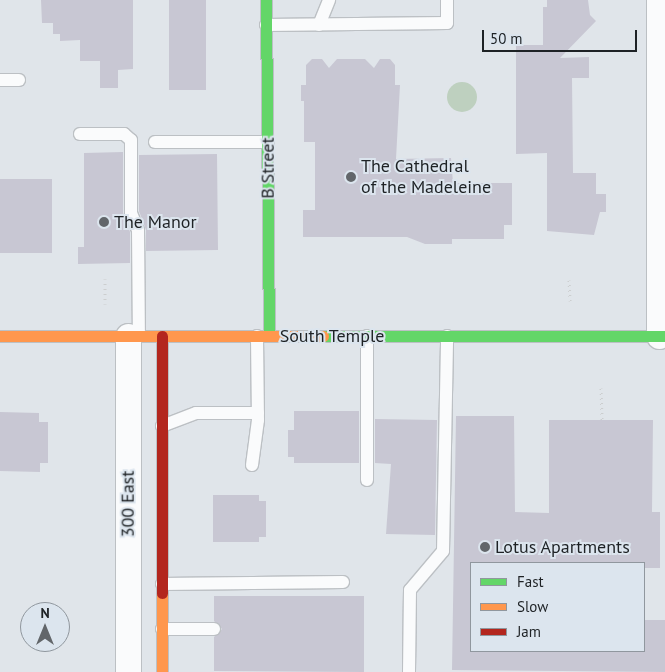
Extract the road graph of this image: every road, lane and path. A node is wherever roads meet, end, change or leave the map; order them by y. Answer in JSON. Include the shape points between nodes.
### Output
{"nodes":[{"id":1,"x":266,"y":0,"type":"edge"},
{"id":2,"x":329,"y":0,"type":"edge"},
{"id":3,"x":447,"y":0,"type":"edge"},
{"id":4,"x":659,"y":0,"type":"edge"},
{"id":5,"x":319,"y":25,"type":"junction"},
{"id":6,"x":266,"y":26,"type":"junction"},
{"id":7,"x":0,"y":80,"type":"edge"},
{"id":8,"x":18,"y":80,"type":"dead end"},
{"id":9,"x":80,"y":134,"type":"dead end"},
{"id":10,"x":155,"y":142,"type":"dead end"},
{"id":11,"x":268,"y":142,"type":"junction"},
{"id":12,"x":105,"y":278,"type":"dead end"},
{"id":13,"x":569,"y":280,"type":"dead end"},
{"id":14,"x":570,"y":301,"type":"dead end"},
{"id":15,"x":105,"y":304,"type":"dead end"},
{"id":16,"x":0,"y":336,"type":"edge"},
{"id":17,"x":133,"y":336,"type":"junction"},
{"id":18,"x":162,"y":336,"type":"junction"},
{"id":19,"x":263,"y":336,"type":"junction"},
{"id":20,"x":367,"y":336,"type":"junction"},
{"id":21,"x":447,"y":336,"type":"junction"},
{"id":22,"x":662,"y":336,"type":"edge"},
{"id":23,"x":601,"y":388,"type":"dead end"},
{"id":24,"x":258,"y":413,"type":"junction"},
{"id":25,"x":602,"y":420,"type":"dead end"},
{"id":26,"x":162,"y":426,"type":"junction"},
{"id":27,"x":252,"y":465,"type":"dead end"},
{"id":28,"x":367,"y":480,"type":"dead end"},
{"id":29,"x":343,"y":582,"type":"dead end"},
{"id":30,"x":162,"y":584,"type":"junction"},
{"id":31,"x":162,"y":629,"type":"junction"},
{"id":32,"x":214,"y":629,"type":"dead end"},
{"id":33,"x":128,"y":672,"type":"edge"},
{"id":34,"x":162,"y":672,"type":"edge"},
{"id":35,"x":409,"y":672,"type":"edge"}],
"edges":[{"from":1,"to":6,"type":"street","name":"B Street"},
{"from":2,"to":5,"type":"lane"},
{"from":3,"to":5,"type":"lane","via":[[447,23]]},
{"from":4,"to":22,"type":"street"},
{"from":5,"to":6,"type":"lane"},
{"from":6,"to":11,"type":"street","name":"B Street"},
{"from":7,"to":8,"type":"lane"},
{"from":9,"to":17,"type":"lane","via":[[124,134],[131,140],[131,213],[138,230]]},
{"from":10,"to":11,"type":"lane"},
{"from":11,"to":19,"type":"street","name":"B Street"},
{"from":12,"to":15,"type":"path"},
{"from":13,"to":14,"type":"path"},
{"from":16,"to":17,"type":"street","name":"South Temple"},
{"from":17,"to":18,"type":"street","name":"South Temple"},
{"from":17,"to":33,"type":"street","name":"300 East"},
{"from":18,"to":19,"type":"street","name":"South Temple"},
{"from":18,"to":26,"type":"street","name":"300 East"},
{"from":19,"to":20,"type":"street","name":"South Temple"},
{"from":19,"to":24,"type":"lane"},
{"from":20,"to":21,"type":"street","name":"South Temple"},
{"from":20,"to":28,"type":"lane"},
{"from":21,"to":22,"type":"street","name":"South Temple"},
{"from":21,"to":35,"type":"lane","via":[[443,551],[410,590]]},
{"from":23,"to":25,"type":"path"},
{"from":24,"to":26,"type":"lane","via":[[196,413]]},
{"from":24,"to":27,"type":"lane"},
{"from":26,"to":30,"type":"street","name":"300 East"},
{"from":29,"to":30,"type":"lane"},
{"from":30,"to":31,"type":"street","name":"300 East"},
{"from":31,"to":32,"type":"lane"},
{"from":31,"to":34,"type":"street","name":"300 East"}]}
